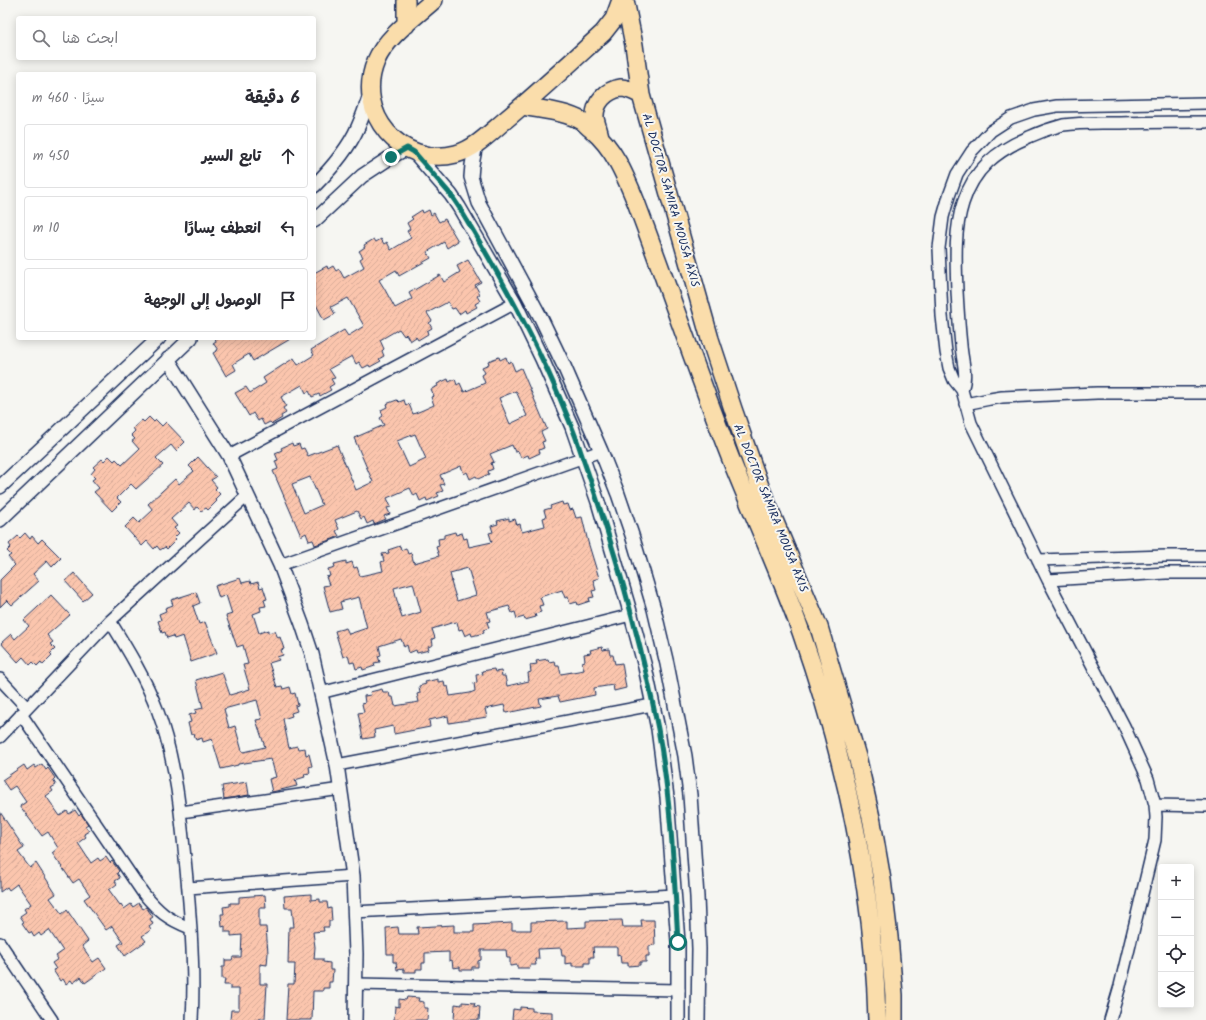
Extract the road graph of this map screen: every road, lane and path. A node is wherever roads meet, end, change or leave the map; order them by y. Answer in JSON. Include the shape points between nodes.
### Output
{"nodes":[{"id":1,"x":406,"y":0,"type":"edge"},
{"id":2,"x":434,"y":0,"type":"edge"},
{"id":3,"x":621,"y":0,"type":"edge"},
{"id":4,"x":625,"y":0,"type":"edge"},
{"id":5,"x":406,"y":25,"type":"junction"},
{"id":6,"x":371,"y":92,"type":"junction"},
{"id":7,"x":641,"y":96,"type":"junction"},
{"id":8,"x":1206,"y":103,"type":"edge"},
{"id":9,"x":522,"y":106,"type":"junction"},
{"id":10,"x":1206,"y":122,"type":"edge"},
{"id":11,"x":600,"y":137,"type":"junction"},
{"id":12,"x":476,"y":144,"type":"junction"},
{"id":13,"x":410,"y":150,"type":"junction"},
{"id":14,"x":316,"y":184,"type":"edge"},
{"id":15,"x":316,"y":219,"type":"edge"},
{"id":16,"x":957,"y":294,"type":"junction"},
{"id":17,"x":941,"y":295,"type":"junction"},
{"id":18,"x":514,"y":302,"type":"junction"},
{"id":19,"x":156,"y":340,"type":"edge"},
{"id":20,"x":189,"y":340,"type":"edge"},
{"id":21,"x":168,"y":359,"type":"junction"},
{"id":22,"x":962,"y":390,"type":"junction"},
{"id":23,"x":1206,"y":393,"type":"edge"},
{"id":24,"x":965,"y":404,"type":"junction"},
{"id":25,"x":601,"y":452,"type":"junction"},
{"id":26,"x":229,"y":456,"type":"junction"},
{"id":27,"x":582,"y":458,"type":"junction"},
{"id":28,"x":0,"y":487,"type":"edge"},
{"id":29,"x":247,"y":496,"type":"junction"},
{"id":30,"x":0,"y":520,"type":"edge"},
{"id":31,"x":1166,"y":556,"type":"junction"},
{"id":32,"x":1206,"y":556,"type":"edge"},
{"id":33,"x":1038,"y":560,"type":"junction"},
{"id":34,"x":280,"y":565,"type":"junction"},
{"id":35,"x":1166,"y":573,"type":"junction"},
{"id":36,"x":1206,"y":573,"type":"edge"},
{"id":37,"x":1048,"y":580,"type":"junction"},
{"id":38,"x":631,"y":615,"type":"junction"},
{"id":39,"x":110,"y":621,"type":"junction"},
{"id":40,"x":0,"y":680,"type":"edge"},
{"id":41,"x":320,"y":693,"type":"junction"},
{"id":42,"x":652,"y":705,"type":"junction"},
{"id":43,"x":24,"y":711,"type":"junction"},
{"id":44,"x":0,"y":737,"type":"edge"},
{"id":45,"x":337,"y":765,"type":"junction"},
{"id":46,"x":341,"y":789,"type":"junction"},
{"id":47,"x":690,"y":795,"type":"junction"},
{"id":48,"x":667,"y":797,"type":"junction"},
{"id":49,"x":1155,"y":805,"type":"junction"},
{"id":50,"x":1206,"y":806,"type":"edge"},
{"id":51,"x":181,"y":812,"type":"junction"},
{"id":52,"x":353,"y":876,"type":"junction"},
{"id":53,"x":188,"y":888,"type":"junction"},
{"id":54,"x":675,"y":895,"type":"junction"},
{"id":55,"x":354,"y":912,"type":"junction"},
{"id":56,"x":190,"y":928,"type":"junction"},
{"id":57,"x":0,"y":943,"type":"edge"},
{"id":58,"x":356,"y":984,"type":"junction"},
{"id":59,"x":679,"y":990,"type":"junction"},
{"id":60,"x":52,"y":1020,"type":"edge"},
{"id":61,"x":192,"y":1020,"type":"edge"},
{"id":62,"x":355,"y":1020,"type":"edge"},
{"id":63,"x":678,"y":1020,"type":"edge"},
{"id":64,"x":698,"y":1020,"type":"edge"},
{"id":65,"x":876,"y":1020,"type":"edge"},
{"id":66,"x":894,"y":1020,"type":"edge"},
{"id":67,"x":1110,"y":1020,"type":"edge"}],
"edges":[{"from":1,"to":5,"type":"main road"},
{"from":2,"to":5,"type":"main road"},
{"from":3,"to":9,"type":"main road","via":[[614,19],[603,33]]},
{"from":4,"to":7,"type":"main road","name":"AL DOCTOR SAMIRA MOUSA AXIS"},
{"from":5,"to":6,"type":"main road","via":[[381,51],[373,71]]},
{"from":6,"to":13,"type":"main road","via":[[374,110],[381,125],[393,138]]},
{"from":6,"to":14,"type":"street","via":[[350,143]]},
{"from":7,"to":11,"type":"main road","via":[[633,90],[622,88],[602,97],[596,107],[595,118]]},
{"from":7,"to":66,"type":"main road","name":"AL DOCTOR SAMIRA MOUSA AXIS","via":[[730,402],[761,489],[819,627],[858,760],[882,880],[894,995]]},
{"from":8,"to":17,"type":"street","via":[[1057,106],[1011,118],[991,131],[972,150],[949,196],[940,232]]},
{"from":9,"to":11,"type":"main road","name":"AL DOCTOR SAMIRA MOUSA AXIS","via":[[569,116],[582,122]]},
{"from":9,"to":12,"type":"main road"},
{"from":10,"to":16,"type":"street","via":[[1086,123],[1063,126],[1041,132],[1002,150],[976,176],[963,204],[957,234]]},
{"from":11,"to":65,"type":"main road","name":"AL DOCTOR SAMIRA MOUSA AXIS","via":[[613,154],[636,202],[727,450],[800,631],[823,700],[854,824],[863,875],[872,946]]},
{"from":12,"to":13,"type":"main road","via":[[446,156],[424,155]]},
{"from":12,"to":25,"type":"street","via":[[472,177],[480,203],[541,318]]},
{"from":13,"to":15,"type":"street","via":[[391,157],[362,176]]},
{"from":13,"to":18,"type":"street","via":[[451,195]]},
{"from":16,"to":17,"type":"street"},
{"from":16,"to":22,"type":"street","via":[[965,375]]},
{"from":17,"to":22,"type":"street","via":[[949,368]]},
{"from":18,"to":26,"type":"street"},
{"from":18,"to":27,"type":"street","via":[[556,389]]},
{"from":19,"to":28,"type":"street"},
{"from":20,"to":21,"type":"street"},
{"from":21,"to":26,"type":"street"},
{"from":21,"to":30,"type":"street"},
{"from":22,"to":24,"type":"street"},
{"from":23,"to":24,"type":"street","via":[[1097,393],[1002,397]]},
{"from":24,"to":33,"type":"street","via":[[971,423]]},
{"from":25,"to":27,"type":"street"},
{"from":25,"to":47,"type":"street","via":[[632,535],[654,609],[669,671]]},
{"from":26,"to":29,"type":"street"},
{"from":27,"to":34,"type":"street"},
{"from":27,"to":38,"type":"street","via":[[610,541]]},
{"from":29,"to":34,"type":"street"},
{"from":29,"to":39,"type":"street"},
{"from":31,"to":32,"type":"street"},
{"from":31,"to":33,"type":"street"},
{"from":31,"to":35,"type":"street"},
{"from":33,"to":37,"type":"street"},
{"from":34,"to":41,"type":"street","via":[[312,654]]},
{"from":35,"to":36,"type":"street"},
{"from":35,"to":37,"type":"street"},
{"from":37,"to":49,"type":"street","via":[[1124,726],[1148,779]]},
{"from":38,"to":41,"type":"street"},
{"from":38,"to":42,"type":"street"},
{"from":39,"to":43,"type":"street"},
{"from":39,"to":51,"type":"street","via":[[135,661],[157,710],[166,735]]},
{"from":40,"to":43,"type":"street"},
{"from":41,"to":45,"type":"street"},
{"from":42,"to":45,"type":"street"},
{"from":42,"to":48,"type":"street","via":[[658,729]]},
{"from":43,"to":44,"type":"street"},
{"from":43,"to":56,"type":"street","via":[[143,893],[168,918]]},
{"from":45,"to":46,"type":"street"},
{"from":46,"to":51,"type":"street"},
{"from":46,"to":52,"type":"street"},
{"from":47,"to":48,"type":"street"},
{"from":47,"to":64,"type":"street","via":[[699,949]]},
{"from":48,"to":54,"type":"street"},
{"from":49,"to":50,"type":"street"},
{"from":49,"to":67,"type":"street","via":[[1153,851]]},
{"from":51,"to":53,"type":"street"},
{"from":52,"to":53,"type":"street"},
{"from":52,"to":55,"type":"street"},
{"from":53,"to":56,"type":"street"},
{"from":54,"to":55,"type":"street"},
{"from":54,"to":59,"type":"street"},
{"from":55,"to":58,"type":"street"},
{"from":56,"to":61,"type":"street"},
{"from":57,"to":60,"type":"street"},
{"from":58,"to":59,"type":"street"},
{"from":58,"to":62,"type":"street"},
{"from":59,"to":63,"type":"street"}]}
